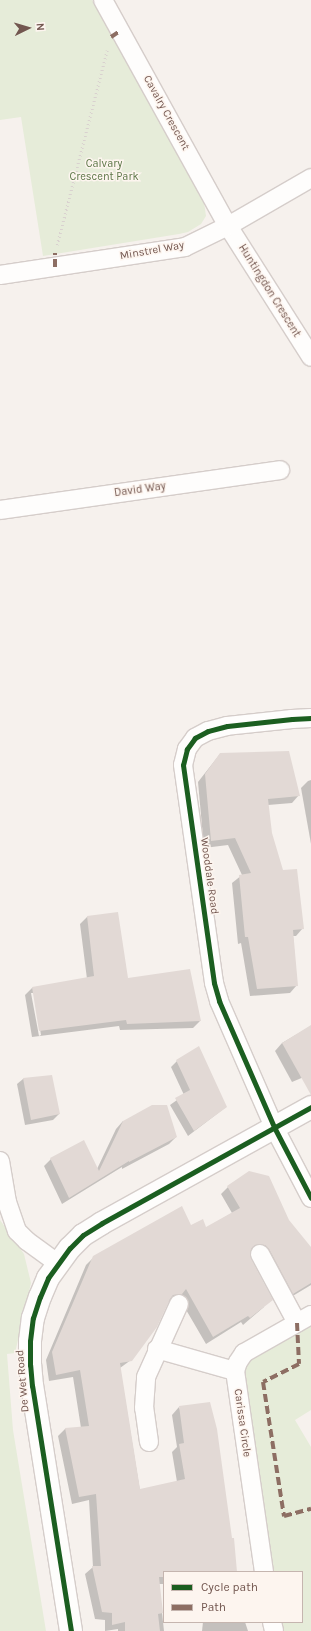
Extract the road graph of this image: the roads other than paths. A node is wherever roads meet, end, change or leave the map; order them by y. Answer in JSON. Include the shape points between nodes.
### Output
{"nodes":[{"id":1,"x":103,"y":0,"type":"edge"},
{"id":2,"x":311,"y":178,"type":"edge"},
{"id":3,"x":228,"y":226,"type":"junction"},
{"id":4,"x":0,"y":275,"type":"edge"},
{"id":5,"x":311,"y":356,"type":"edge"},
{"id":6,"x":280,"y":470,"type":"dead end"},
{"id":7,"x":0,"y":510,"type":"edge"},
{"id":8,"x":311,"y":718,"type":"edge"},
{"id":9,"x":311,"y":1106,"type":"edge"},
{"id":10,"x":274,"y":1127,"type":"junction"},
{"id":11,"x":0,"y":1161,"type":"edge"},
{"id":12,"x":311,"y":1198,"type":"edge"},
{"id":13,"x":260,"y":1254,"type":"dead end"},
{"id":14,"x":57,"y":1263,"type":"junction"},
{"id":15,"x":179,"y":1304,"type":"dead end"},
{"id":16,"x":304,"y":1319,"type":"edge"},
{"id":17,"x":157,"y":1350,"type":"junction"},
{"id":18,"x":234,"y":1371,"type":"junction"},
{"id":19,"x":148,"y":1442,"type":"dead end"},
{"id":20,"x":264,"y":1571,"type":"edge"},
{"id":21,"x":71,"y":1631,"type":"edge"}],
"edges":[{"from":1,"to":3,"type":"street","name":"Cavalry Crescent"},
{"from":2,"to":3,"type":"street","name":"Minstrel Way"},
{"from":3,"to":4,"type":"street","name":"Minstrel Way","via":[[185,247]]},
{"from":3,"to":5,"type":"street","name":"Huntingdon Crescent"},
{"from":6,"to":7,"type":"street","name":"David Way"},
{"from":8,"to":10,"type":"street","name":"Wooddale Road","via":[[227,726],[208,731],[195,738],[187,749],[183,765],[214,983],[225,1017]]},
{"from":9,"to":10,"type":"street","name":"De Wet Road"},
{"from":10,"to":12,"type":"street"},
{"from":10,"to":14,"type":"street","name":"De Wet Road","via":[[102,1222],[83,1235]]},
{"from":11,"to":14,"type":"street","via":[[7,1202],[17,1231],[27,1242]]},
{"from":13,"to":16,"type":"street"},
{"from":14,"to":21,"type":"street","name":"De Wet Road","via":[[33,1318],[30,1365]]},
{"from":15,"to":17,"type":"street"},
{"from":16,"to":18,"type":"street","via":[[244,1353]]},
{"from":17,"to":18,"type":"street"},
{"from":17,"to":19,"type":"street","via":[[144,1389]]},
{"from":18,"to":20,"type":"street","name":"Carissa Circle"}]}
